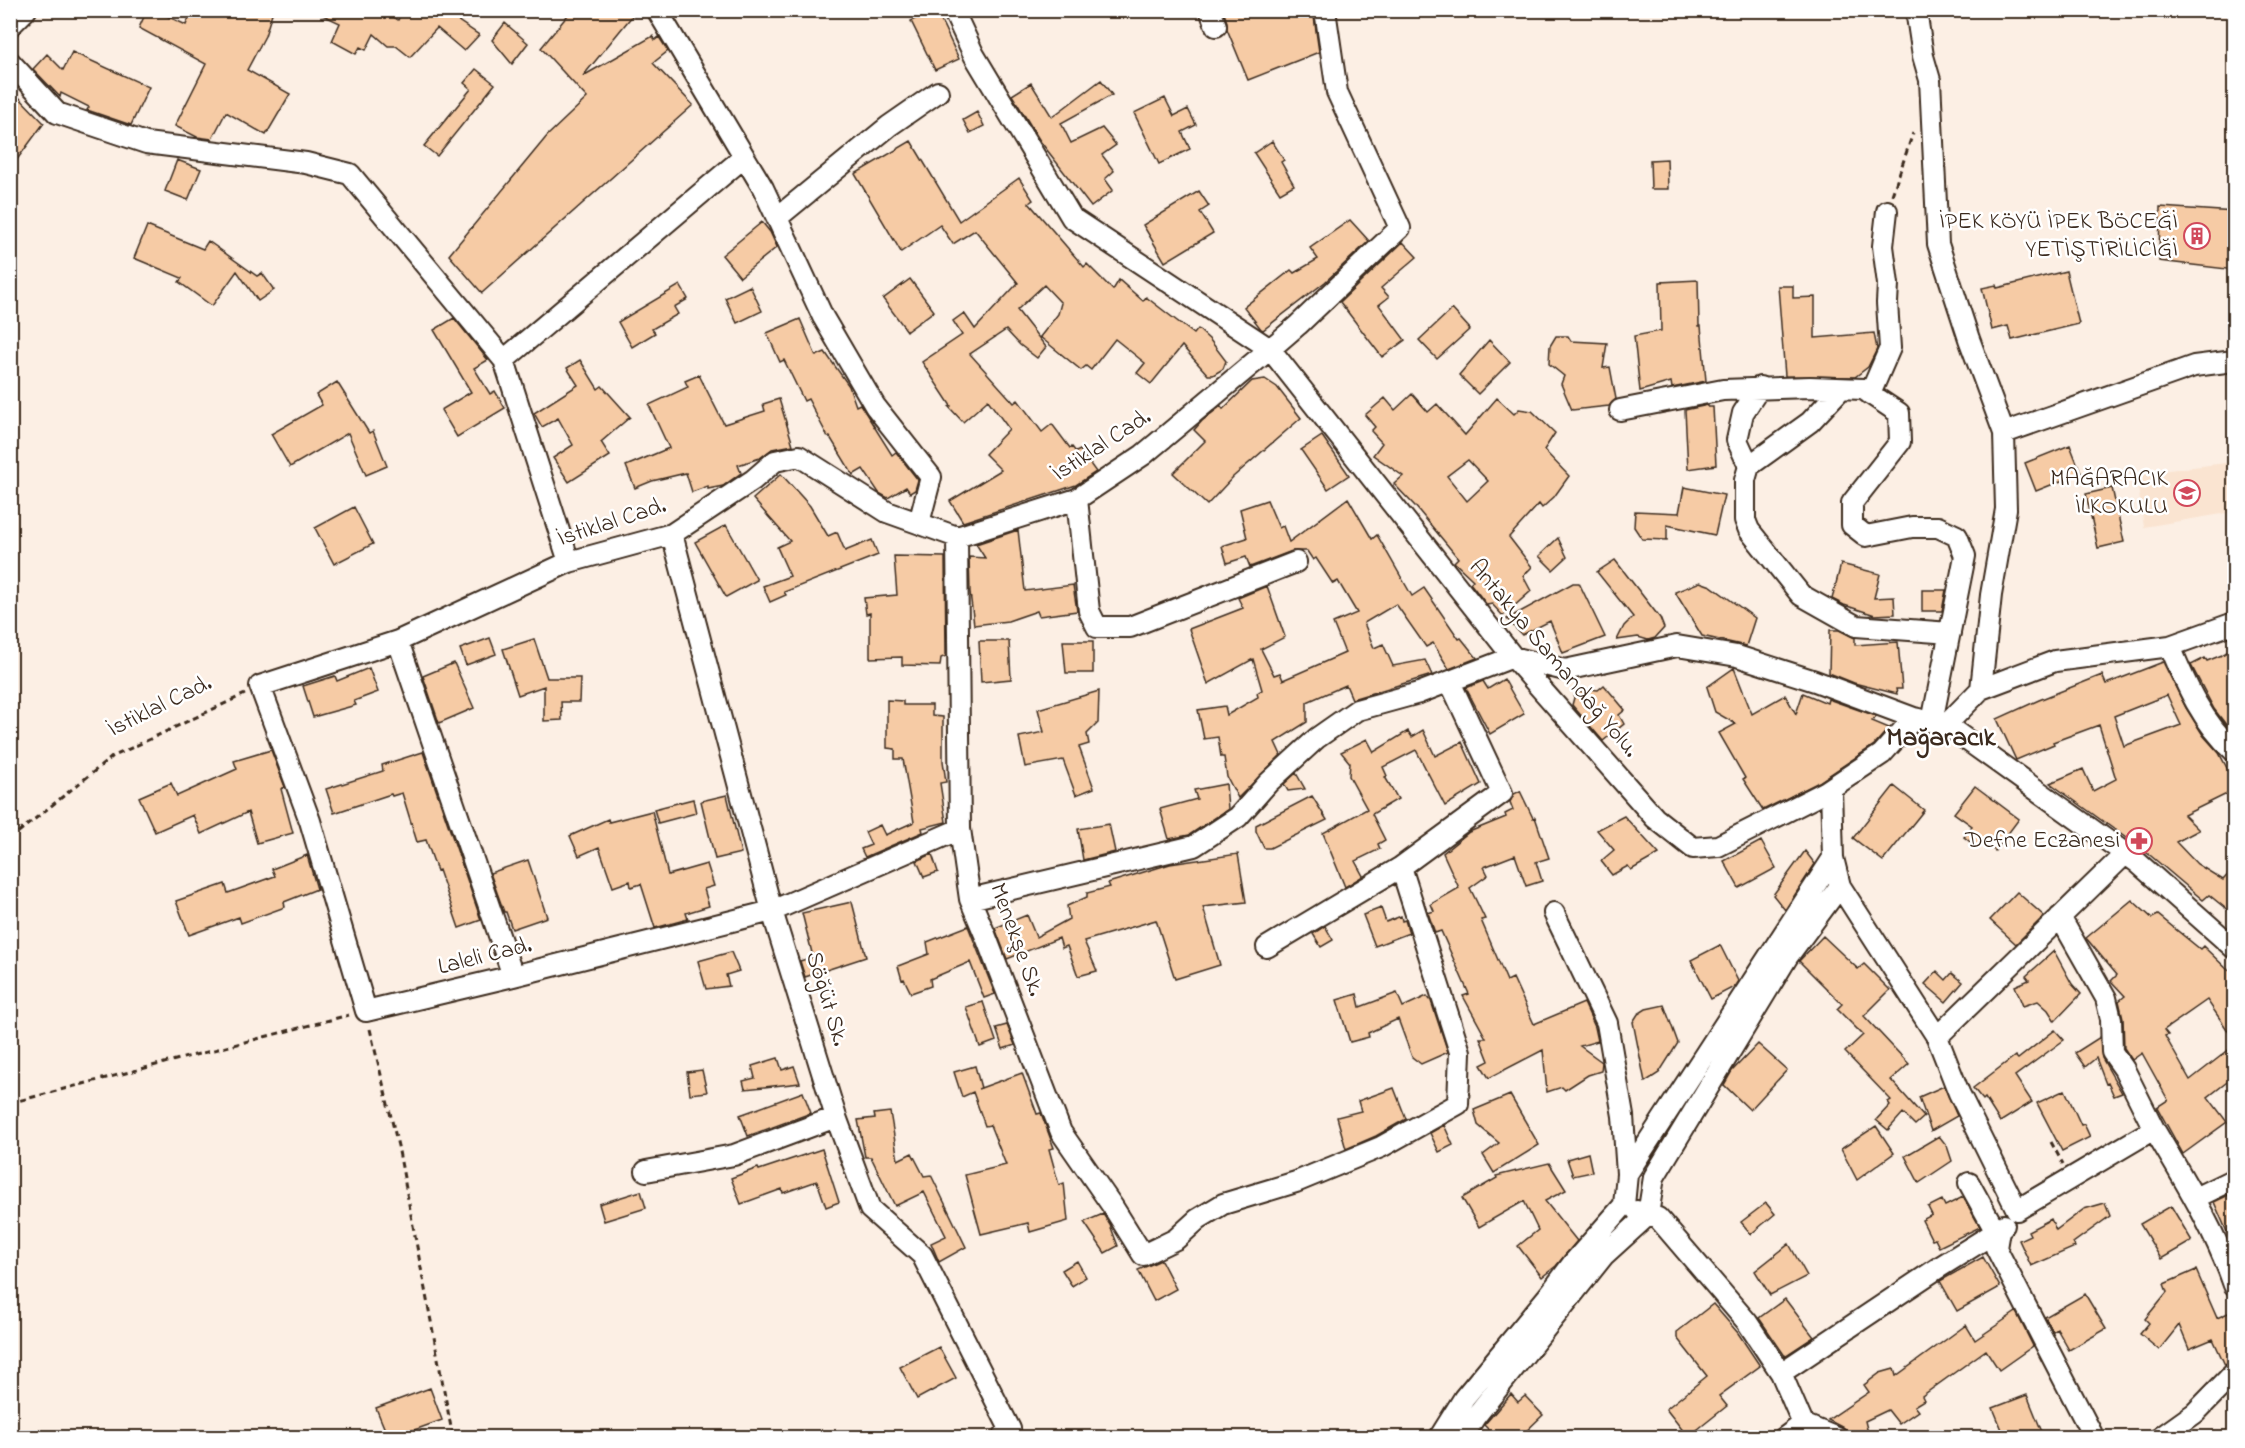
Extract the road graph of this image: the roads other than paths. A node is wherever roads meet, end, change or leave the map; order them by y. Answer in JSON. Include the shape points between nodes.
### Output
{"nodes":[{"id":1,"x":26,"y":10,"type":"edge"},
{"id":2,"x":657,"y":10,"type":"edge"},
{"id":3,"x":952,"y":10,"type":"edge"},
{"id":4,"x":1325,"y":10,"type":"edge"},
{"id":5,"x":1916,"y":10,"type":"edge"},
{"id":6,"x":10,"y":26,"type":"edge"},
{"id":7,"x":10,"y":62,"type":"edge"},
{"id":8,"x":938,"y":92,"type":"dead end"},
{"id":9,"x":744,"y":157,"type":"junction"},
{"id":10,"x":1887,"y":211,"type":"road end"},
{"id":11,"x":778,"y":217,"type":"junction"},
{"id":12,"x":1270,"y":349,"type":"junction"},
{"id":13,"x":504,"y":360,"type":"junction"},
{"id":14,"x":2235,"y":362,"type":"edge"},
{"id":15,"x":1760,"y":387,"type":"junction"},
{"id":16,"x":1840,"y":390,"type":"junction"},
{"id":17,"x":1870,"y":394,"type":"junction"},
{"id":18,"x":1620,"y":410,"type":"dead end"},
{"id":19,"x":2004,"y":433,"type":"junction"},
{"id":20,"x":1749,"y":466,"type":"junction"},
{"id":21,"x":1077,"y":499,"type":"junction"},
{"id":22,"x":919,"y":524,"type":"junction"},
{"id":23,"x":672,"y":534,"type":"junction"},
{"id":24,"x":957,"y":537,"type":"junction"},
{"id":25,"x":569,"y":562,"type":"junction"},
{"id":26,"x":1296,"y":562,"type":"dead end"},
{"id":27,"x":2235,"y":623,"type":"edge"},
{"id":28,"x":1950,"y":633,"type":"junction"},
{"id":29,"x":398,"y":641,"type":"junction"},
{"id":30,"x":2170,"y":646,"type":"junction"},
{"id":31,"x":1513,"y":657,"type":"junction"},
{"id":32,"x":1450,"y":682,"type":"junction"},
{"id":33,"x":1981,"y":689,"type":"junction"},
{"id":34,"x":1930,"y":722,"type":"junction"},
{"id":35,"x":2235,"y":751,"type":"edge"},
{"id":36,"x":1831,"y":788,"type":"junction"},
{"id":37,"x":960,"y":829,"type":"junction"},
{"id":38,"x":2125,"y":854,"type":"junction"},
{"id":39,"x":1833,"y":858,"type":"junction"},
{"id":40,"x":1401,"y":867,"type":"junction"},
{"id":41,"x":1840,"y":886,"type":"junction"},
{"id":42,"x":970,"y":899,"type":"junction"},
{"id":43,"x":772,"y":911,"type":"junction"},
{"id":44,"x":1554,"y":913,"type":"dead end"},
{"id":45,"x":2060,"y":917,"type":"junction"},
{"id":46,"x":1267,"y":947,"type":"dead end"},
{"id":47,"x":2235,"y":948,"type":"edge"},
{"id":48,"x":513,"y":976,"type":"junction"},
{"id":49,"x":366,"y":1011,"type":"joint"},
{"id":50,"x":1936,"y":1037,"type":"junction"},
{"id":51,"x":836,"y":1117,"type":"junction"},
{"id":52,"x":2154,"y":1129,"type":"junction"},
{"id":53,"x":646,"y":1171,"type":"dead end"},
{"id":54,"x":1627,"y":1174,"type":"junction"},
{"id":55,"x":2235,"y":1179,"type":"edge"},
{"id":56,"x":1969,"y":1183,"type":"dead end"},
{"id":57,"x":2195,"y":1198,"type":"junction"},
{"id":58,"x":1624,"y":1205,"type":"junction"},
{"id":59,"x":2017,"y":1210,"type":"junction"},
{"id":60,"x":1648,"y":1215,"type":"junction"},
{"id":61,"x":1998,"y":1231,"type":"junction"},
{"id":62,"x":2230,"y":1261,"type":"edge"},
{"id":63,"x":2235,"y":1285,"type":"edge"},
{"id":64,"x":1781,"y":1373,"type":"junction"},
{"id":65,"x":2235,"y":1373,"type":"edge"},
{"id":66,"x":1803,"y":1424,"type":"junction"},
{"id":67,"x":1002,"y":1437,"type":"edge"},
{"id":68,"x":1439,"y":1437,"type":"edge"},
{"id":69,"x":1462,"y":1437,"type":"edge"},
{"id":70,"x":1784,"y":1437,"type":"edge"},
{"id":71,"x":1837,"y":1437,"type":"edge"},
{"id":72,"x":2094,"y":1437,"type":"edge"},
{"id":73,"x":2160,"y":1437,"type":"edge"}],
"edges":[{"from":1,"to":6,"type":"street"},
{"from":2,"to":9,"type":"street"},
{"from":3,"to":12,"type":"street","name":"Antakya Samandağ Yolu.","via":[[974,55],[1072,218]]},
{"from":4,"to":12,"type":"street","name":"İstiklal Cad.","via":[[1337,92],[1400,228]]},
{"from":5,"to":19,"type":"street","via":[[1930,80],[1938,244]]},
{"from":7,"to":13,"type":"street","via":[[57,113],[146,143],[306,163],[350,174]]},
{"from":8,"to":11,"type":"street","via":[[889,126]]},
{"from":9,"to":11,"type":"street"},
{"from":9,"to":13,"type":"street"},
{"from":10,"to":17,"type":"street","via":[[1883,246],[1890,348]]},
{"from":11,"to":22,"type":"street","via":[[823,317],[874,406],[930,477]]},
{"from":12,"to":21,"type":"street","name":"İstiklal Cad.","via":[[1143,454]]},
{"from":12,"to":31,"type":"street","name":"Antakya Samandağ Yolu."},
{"from":13,"to":25,"type":"street"},
{"from":14,"to":19,"type":"street","via":[[2193,366]]},
{"from":15,"to":16,"type":"street"},
{"from":15,"to":18,"type":"street","via":[[1723,390]]},
{"from":15,"to":20,"type":"street","via":[[1743,413],[1737,440]]},
{"from":16,"to":17,"type":"street","via":[[1863,389]]},
{"from":16,"to":20,"type":"street","via":[[1810,422]]},
{"from":17,"to":28,"type":"street","via":[[1899,413],[1900,442],[1852,503],[1852,525],[1866,536],[1912,527],[1938,527],[1957,536],[1965,556]]},
{"from":19,"to":33,"type":"street","via":[[2006,509]]},
{"from":20,"to":28,"type":"street","via":[[1745,520],[1749,531],[1801,596],[1856,626]]},
{"from":21,"to":24,"type":"street","name":"İstiklal Cad."},
{"from":21,"to":26,"type":"street","via":[[1089,611],[1097,627],[1130,627]]},
{"from":22,"to":23,"type":"street","name":"İstiklal Cad.","via":[[887,513],[799,456],[775,461]]},
{"from":22,"to":24,"type":"street","name":"İstiklal Cad."},
{"from":23,"to":25,"type":"street","name":"İstiklal Cad."},
{"from":23,"to":43,"type":"street","name":"Söğüt Sk."},
{"from":24,"to":37,"type":"street","name":"Menekşe Sk."},
{"from":25,"to":29,"type":"street","name":"İstiklal Cad."},
{"from":27,"to":30,"type":"street"},
{"from":28,"to":34,"type":"street"},
{"from":29,"to":48,"type":"street"},
{"from":29,"to":49,"type":"street","name":"İstiklal Cad.","via":[[260,686],[310,821]]},
{"from":30,"to":33,"type":"street","via":[[2055,661]]},
{"from":30,"to":35,"type":"street","via":[[2190,693],[2217,735]]},
{"from":31,"to":32,"type":"street"},
{"from":31,"to":34,"type":"street","via":[[1565,670],[1677,646],[1737,657]]},
{"from":31,"to":36,"type":"street","name":"Antakya Samandağ Yolu.","via":[[1655,818],[1693,848],[1718,846]]},
{"from":32,"to":40,"type":"street","via":[[1502,794]]},
{"from":32,"to":42,"type":"street","via":[[1357,711],[1317,738],[1238,817],[1194,846]]},
{"from":33,"to":34,"type":"street","name":"Antakya Samandağ Yolu."},
{"from":34,"to":36,"type":"street","name":"Antakya Samandağ Yolu."},
{"from":34,"to":38,"type":"street"},
{"from":36,"to":39,"type":"street"},
{"from":37,"to":42,"type":"street","name":"Menekşe Sk."},
{"from":37,"to":43,"type":"street","name":"Laleli Cad."},
{"from":38,"to":45,"type":"street"},
{"from":38,"to":47,"type":"street"},
{"from":39,"to":41,"type":"street"},
{"from":39,"to":54,"type":"street"},
{"from":40,"to":42,"type":"street","name":"Menekşe Sk.","via":[[1460,1052],[1458,1104],[1381,1147],[1296,1182],[1223,1204],[1176,1239],[1143,1255],[1061,1132]]},
{"from":40,"to":46,"type":"street"},
{"from":41,"to":50,"type":"street"},
{"from":41,"to":60,"type":"street","via":[[1788,956],[1654,1177]]},
{"from":43,"to":48,"type":"street","name":"Laleli Cad."},
{"from":43,"to":51,"type":"street","name":"Söğüt Sk."},
{"from":44,"to":54,"type":"street","via":[[1607,1023],[1623,1116]]},
{"from":45,"to":50,"type":"street"},
{"from":45,"to":52,"type":"street","via":[[2106,998],[2112,1052]]},
{"from":48,"to":49,"type":"street","name":"Laleli Cad."},
{"from":50,"to":59,"type":"street"},
{"from":51,"to":53,"type":"street","via":[[734,1155]]},
{"from":51,"to":67,"type":"street","name":"Söğüt Sk.","via":[[870,1209],[922,1255],[1011,1429]]},
{"from":52,"to":57,"type":"street"},
{"from":52,"to":59,"type":"street"},
{"from":54,"to":58,"type":"street"},
{"from":55,"to":57,"type":"street"},
{"from":56,"to":61,"type":"street"},
{"from":57,"to":62,"type":"street"},
{"from":58,"to":60,"type":"street"},
{"from":58,"to":68,"type":"street","via":[[1464,1398]]},
{"from":59,"to":61,"type":"street"},
{"from":60,"to":64,"type":"street","via":[[1658,1218],[1748,1322]]},
{"from":60,"to":69,"type":"street","via":[[1604,1255]]},
{"from":61,"to":64,"type":"street"},
{"from":61,"to":72,"type":"street","via":[[1996,1248]]},
{"from":62,"to":63,"type":"street"},
{"from":64,"to":66,"type":"street"},
{"from":65,"to":73,"type":"street","via":[[2195,1413]]},
{"from":66,"to":70,"type":"street"},
{"from":66,"to":71,"type":"street"}]}
